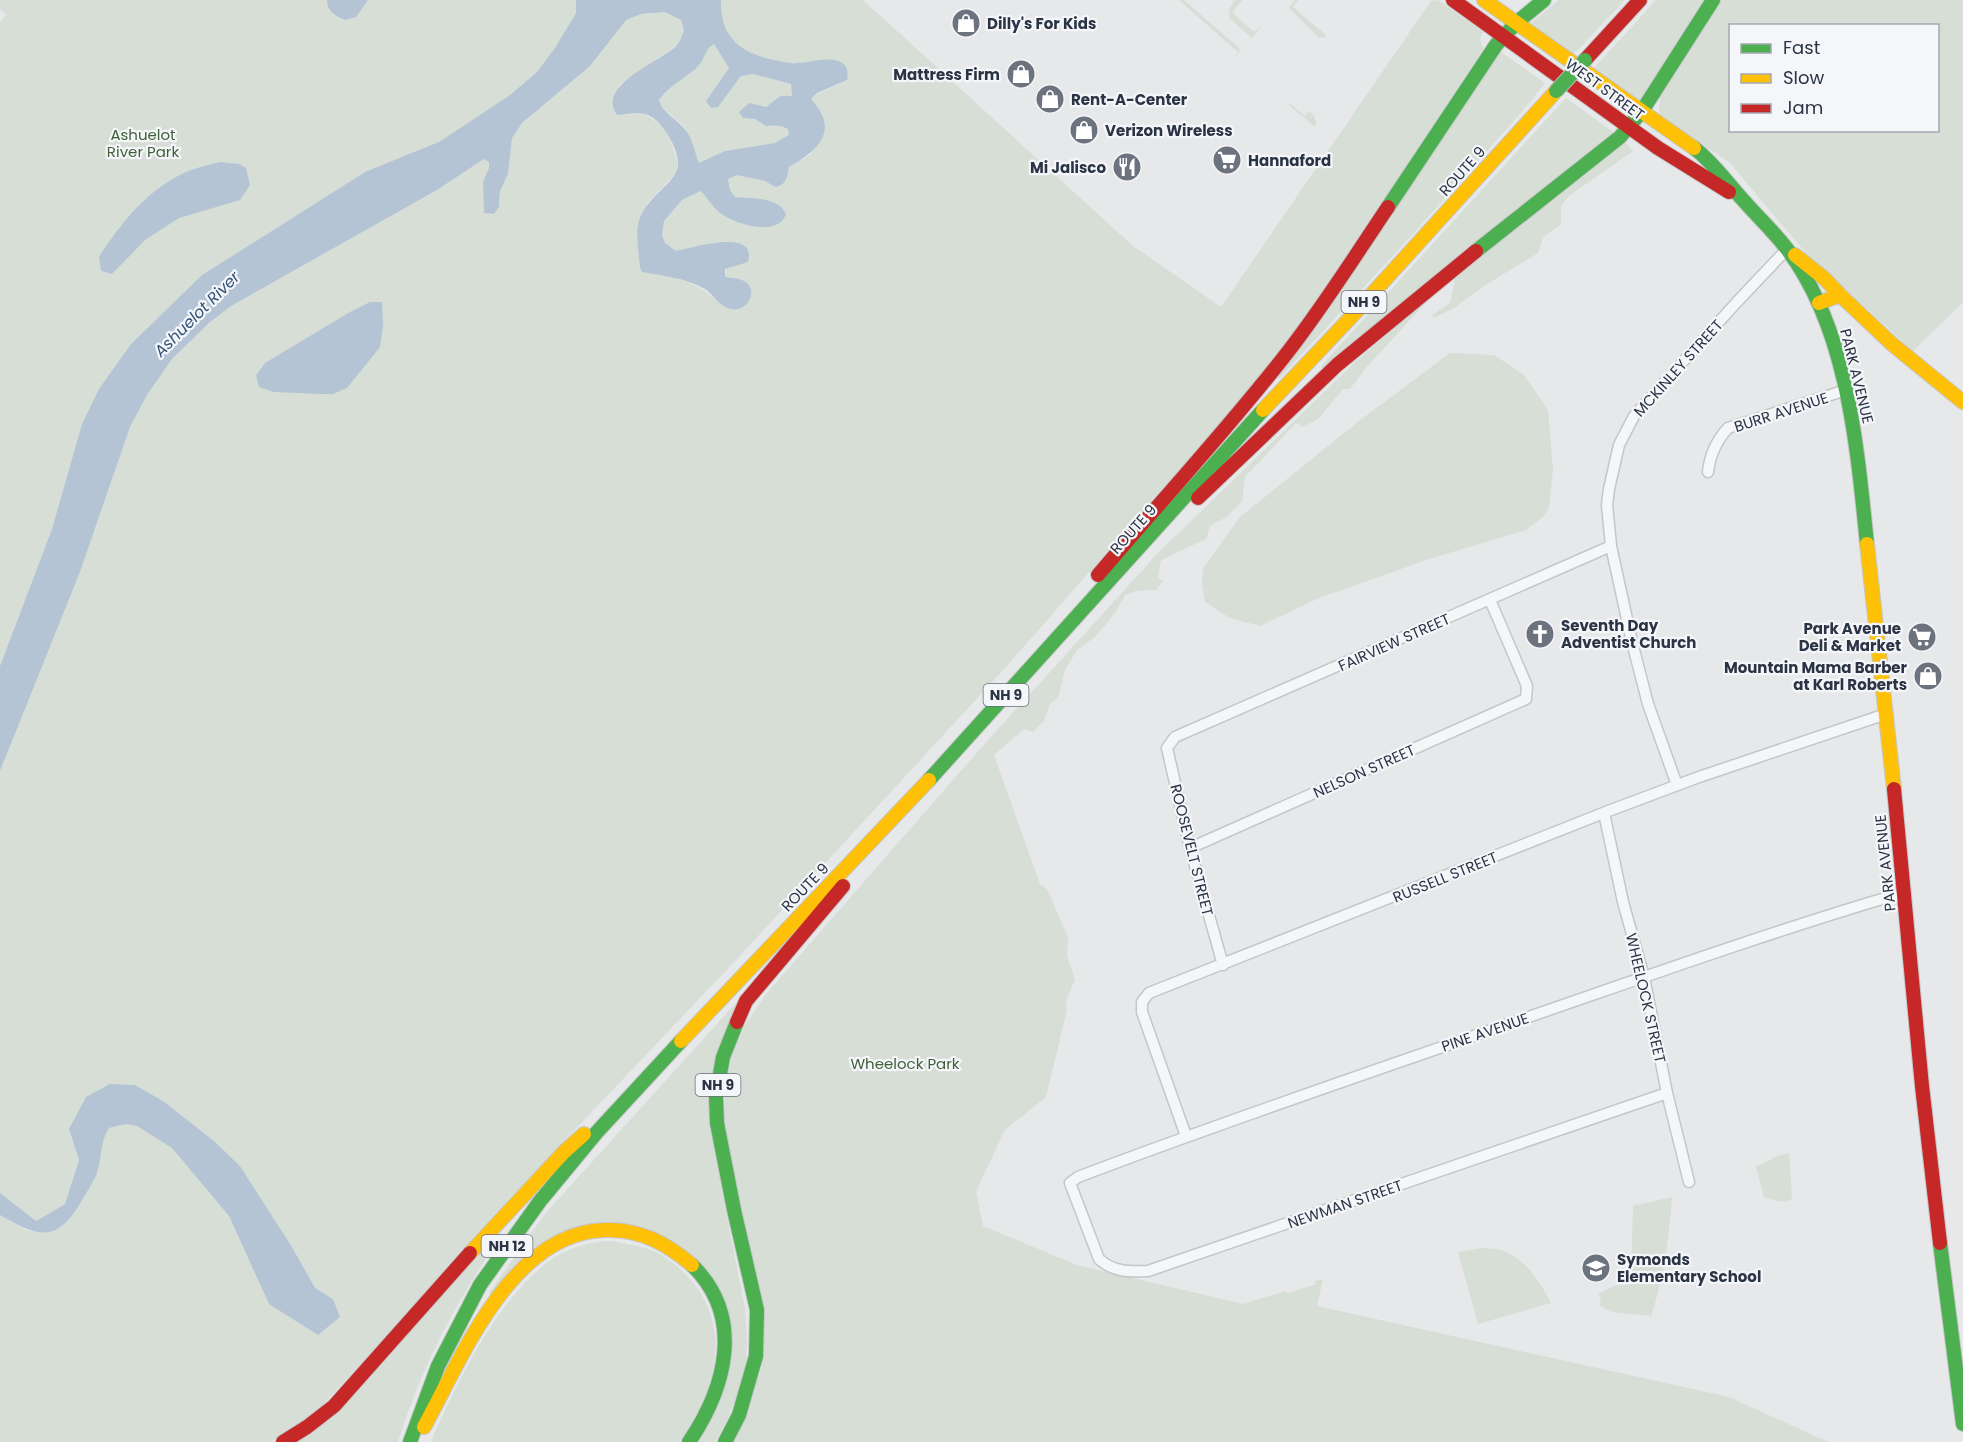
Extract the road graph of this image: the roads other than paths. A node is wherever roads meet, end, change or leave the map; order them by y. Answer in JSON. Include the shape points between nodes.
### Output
{"nodes":[{"id":1,"x":1453,"y":0,"type":"edge"},
{"id":2,"x":1484,"y":0,"type":"edge"},
{"id":3,"x":1544,"y":0,"type":"edge"},
{"id":4,"x":1640,"y":0,"type":"edge"},
{"id":5,"x":1713,"y":0,"type":"edge"},
{"id":6,"x":1516,"y":23,"type":"junction"},
{"id":7,"x":1503,"y":36,"type":"junction"},
{"id":8,"x":1642,"y":111,"type":"junction"},
{"id":9,"x":1629,"y":127,"type":"junction"},
{"id":10,"x":1741,"y":199,"type":"junction"},
{"id":11,"x":1787,"y":249,"type":"junction"},
{"id":12,"x":1840,"y":295,"type":"junction"},
{"id":13,"x":1819,"y":303,"type":"junction"},
{"id":14,"x":1846,"y":390,"type":"junction"},
{"id":15,"x":1963,"y":402,"type":"edge"},
{"id":16,"x":1708,"y":472,"type":"dead end"},
{"id":17,"x":1171,"y":512,"type":"junction"},
{"id":18,"x":1611,"y":546,"type":"junction"},
{"id":19,"x":1490,"y":600,"type":"junction"},
{"id":20,"x":1089,"y":603,"type":"junction"},
{"id":21,"x":1886,"y":714,"type":"junction"},
{"id":22,"x":1175,"y":737,"type":"joint"},
{"id":23,"x":1677,"y":785,"type":"junction"},
{"id":24,"x":923,"y":786,"type":"junction"},
{"id":25,"x":1604,"y":813,"type":"junction"},
{"id":26,"x":1190,"y":848,"type":"junction"},
{"id":27,"x":1905,"y":895,"type":"junction"},
{"id":28,"x":1223,"y":965,"type":"junction"},
{"id":29,"x":1644,"y":977,"type":"junction"},
{"id":30,"x":647,"y":1077,"type":"junction"},
{"id":31,"x":1667,"y":1093,"type":"junction"},
{"id":32,"x":1186,"y":1136,"type":"junction"},
{"id":33,"x":1689,"y":1182,"type":"dead end"},
{"id":34,"x":1070,"y":1183,"type":"joint"},
{"id":35,"x":1957,"y":1339,"type":"edge"},
{"id":36,"x":1959,"y":1364,"type":"edge"},
{"id":37,"x":1963,"y":1424,"type":"edge"},
{"id":38,"x":283,"y":1442,"type":"edge"},
{"id":39,"x":410,"y":1442,"type":"edge"},
{"id":40,"x":416,"y":1442,"type":"edge"},
{"id":41,"x":689,"y":1442,"type":"edge"},
{"id":42,"x":725,"y":1442,"type":"edge"}],
"edges":[{"from":1,"to":7,"type":"main road","name":"WEST STREET"},
{"from":2,"to":6,"type":"main road","name":"WEST STREET"},
{"from":3,"to":6,"type":"main road"},
{"from":4,"to":17,"type":"main road","name":"ROUTE 9","number":"NH 9","bridge":true},
{"from":5,"to":8,"type":"main road"},
{"from":6,"to":7,"type":"main road"},
{"from":6,"to":8,"type":"main road","name":"WEST STREET"},
{"from":7,"to":9,"type":"main road","name":"WEST STREET"},
{"from":7,"to":20,"type":"main road","via":[[1287,355],[1093,581]]},
{"from":8,"to":9,"type":"main road"},
{"from":8,"to":10,"type":"main road","name":"WEST STREET","via":[[1698,151]]},
{"from":9,"to":10,"type":"main road","name":"WEST STREET"},
{"from":9,"to":17,"type":"main road","via":[[1337,365],[1192,504]]},
{"from":10,"to":11,"type":"main road","name":"WEST STREET"},
{"from":11,"to":12,"type":"main road","name":"WEST STREET"},
{"from":11,"to":13,"type":"main road","name":"WEST STREET"},
{"from":11,"to":18,"type":"street","name":"MCKINLEY STREET","via":[[1626,428],[1608,497]]},
{"from":12,"to":13,"type":"main road"},
{"from":12,"to":15,"type":"main road","name":"WEST STREET"},
{"from":13,"to":14,"type":"main road","name":"PARK AVENUE"},
{"from":14,"to":16,"type":"street","name":"BURR AVENUE","via":[[1728,428],[1717,440]]},
{"from":14,"to":21,"type":"main road","name":"PARK AVENUE","via":[[1860,475]]},
{"from":17,"to":20,"type":"main road","name":"ROUTE 9","number":"NH 9"},
{"from":18,"to":19,"type":"street","name":"FAIRVIEW STREET"},
{"from":18,"to":23,"type":"street","name":"MCKINLEY STREET","via":[[1647,704]]},
{"from":19,"to":22,"type":"street","name":"FAIRVIEW STREET"},
{"from":19,"to":26,"type":"street","name":"NELSON STREET","via":[[1527,686],[1526,699]]},
{"from":20,"to":24,"type":"main road","name":"ROUTE 9","number":"NH 9"},
{"from":21,"to":23,"type":"street","name":"RUSSELL STREET"},
{"from":21,"to":27,"type":"main road","name":"PARK AVENUE"},
{"from":22,"to":26,"type":"street","name":"ROOSEVELT STREET","via":[[1167,748]]},
{"from":23,"to":25,"type":"street","name":"RUSSELL STREET"},
{"from":24,"to":30,"type":"main road","name":"ROUTE 9","number":"NH 9"},
{"from":24,"to":42,"type":"main road","number":"NH 9","via":[[746,1001],[723,1057],[716,1097],[717,1123],[757,1310],[754,1366],[739,1415]]},
{"from":25,"to":28,"type":"street","name":"RUSSELL STREET"},
{"from":25,"to":29,"type":"street","name":"WHEELOCK STREET"},
{"from":26,"to":28,"type":"street","name":"ROOSEVELT STREET"},
{"from":27,"to":29,"type":"street","name":"PINE AVENUE","via":[[1808,921]]},
{"from":27,"to":35,"type":"main road","name":"PARK AVENUE","via":[[1922,1086]]},
{"from":28,"to":32,"type":"street","name":"RUSSELL STREET","via":[[1149,993],[1142,1002],[1142,1012]]},
{"from":29,"to":31,"type":"street","name":"WHEELOCK STREET"},
{"from":29,"to":32,"type":"street","name":"PINE AVENUE"},
{"from":30,"to":38,"type":"main road","number":"NH 9","via":[[564,1152],[334,1406]]},
{"from":30,"to":39,"type":"main road","number":"NH 12","via":[[540,1202],[480,1285],[438,1366]]},
{"from":31,"to":33,"type":"street","name":"WHEELOCK STREET"},
{"from":31,"to":34,"type":"street","name":"NEWMAN STREET","via":[[1148,1270],[1118,1270],[1099,1259]]},
{"from":32,"to":34,"type":"street","name":"PINE AVENUE"},
{"from":35,"to":36,"type":"main road","name":"PARK AVENUE"},
{"from":36,"to":37,"type":"main road","name":"PARK AVENUE"},
{"from":40,"to":41,"type":"main road","via":[[466,1347],[520,1274],[556,1243],[574,1234],[607,1228],[640,1233],[673,1248],[701,1273],[712,1290],[723,1320],[723,1363],[713,1400]]}]}
